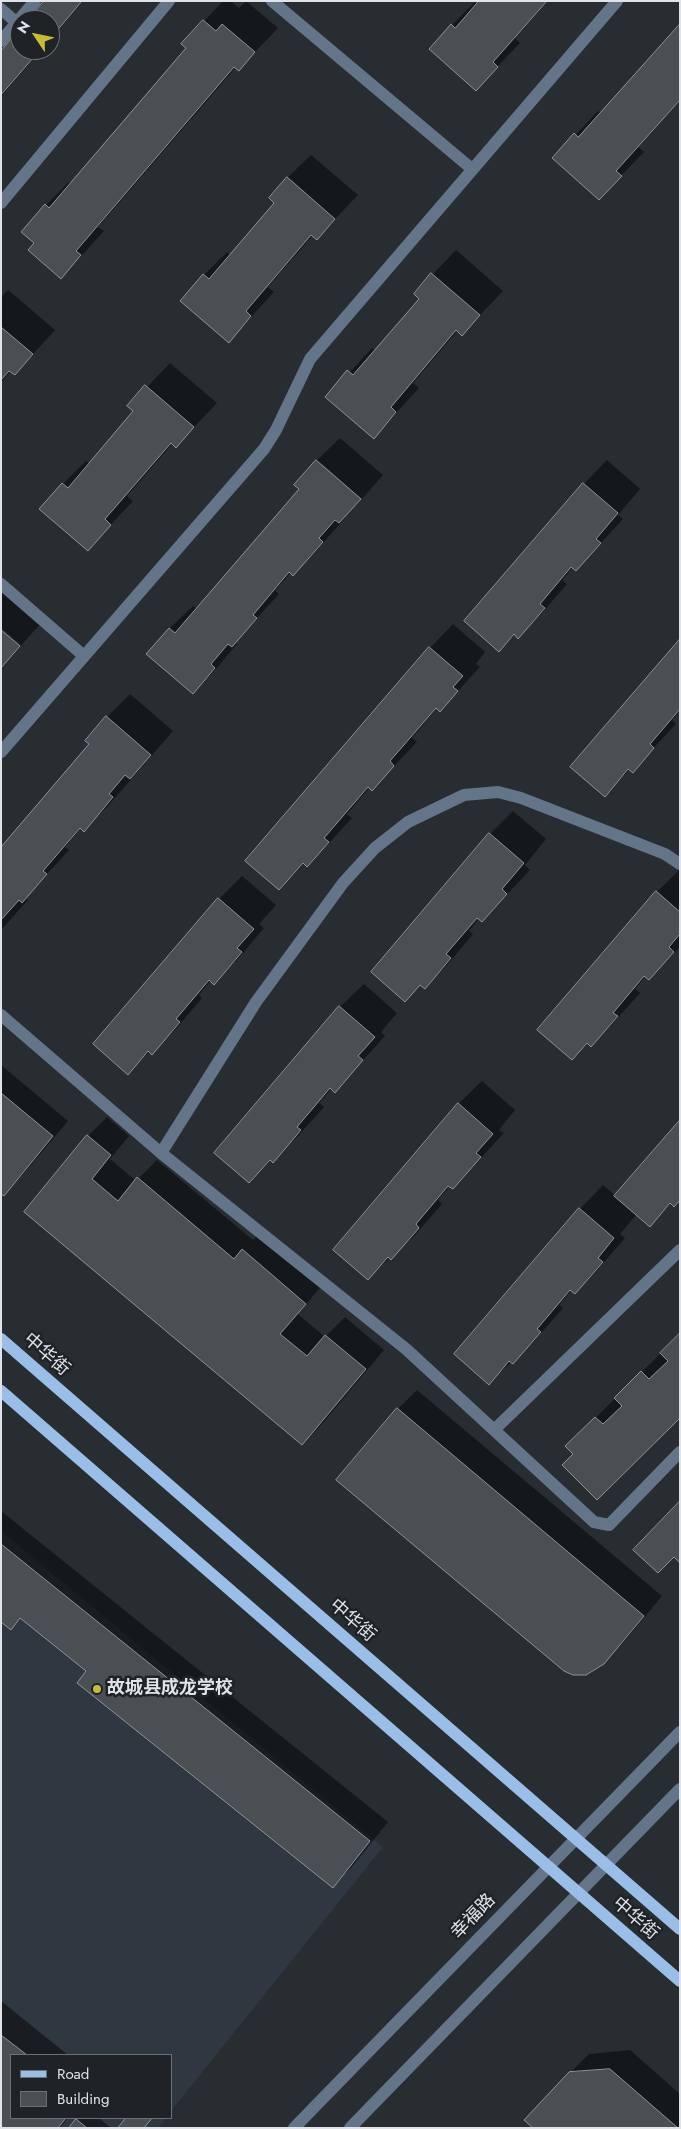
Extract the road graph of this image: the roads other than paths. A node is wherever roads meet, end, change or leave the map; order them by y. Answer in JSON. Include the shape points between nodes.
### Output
{"nodes":[{"id":1,"x":169,"y":1,"type":"edge"},
{"id":2,"x":272,"y":1,"type":"edge"},
{"id":3,"x":617,"y":1,"type":"edge"},
{"id":4,"x":10,"y":30,"type":"edge"},
{"id":5,"x":1,"y":41,"type":"edge"},
{"id":6,"x":472,"y":169,"type":"junction"},
{"id":7,"x":1,"y":203,"type":"edge"},
{"id":8,"x":1,"y":584,"type":"edge"},
{"id":9,"x":84,"y":656,"type":"junction"},
{"id":10,"x":1,"y":752,"type":"edge"},
{"id":11,"x":680,"y":864,"type":"edge"},
{"id":12,"x":1,"y":1015,"type":"edge"},
{"id":13,"x":161,"y":1153,"type":"junction"},
{"id":14,"x":680,"y":1250,"type":"edge"},
{"id":15,"x":1,"y":1339,"type":"edge"},
{"id":16,"x":1,"y":1391,"type":"edge"},
{"id":17,"x":494,"y":1430,"type":"junction"},
{"id":18,"x":680,"y":1452,"type":"edge"},
{"id":19,"x":680,"y":1732,"type":"edge"},
{"id":20,"x":680,"y":1789,"type":"edge"},
{"id":21,"x":575,"y":1839,"type":"junction"},
{"id":22,"x":606,"y":1865,"type":"junction"},
{"id":23,"x":548,"y":1866,"type":"junction"},
{"id":24,"x":578,"y":1893,"type":"junction"},
{"id":25,"x":680,"y":1929,"type":"edge"},
{"id":26,"x":680,"y":1981,"type":"edge"},
{"id":27,"x":294,"y":2128,"type":"edge"},
{"id":28,"x":350,"y":2128,"type":"edge"}],
"edges":[{"from":1,"to":7,"type":"street"},
{"from":2,"to":6,"type":"street"},
{"from":3,"to":6,"type":"street"},
{"from":4,"to":5,"type":"street"},
{"from":6,"to":9,"type":"street","via":[[310,359],[264,449]]},
{"from":8,"to":9,"type":"street"},
{"from":9,"to":10,"type":"street"},
{"from":11,"to":13,"type":"street","via":[[665,854],[498,792],[464,795],[408,822],[375,848],[343,883],[256,1002]]},
{"from":12,"to":13,"type":"street"},
{"from":13,"to":17,"type":"street","via":[[406,1349]]},
{"from":14,"to":17,"type":"street"},
{"from":15,"to":21,"type":"main road","name":"中华街"},
{"from":16,"to":23,"type":"main road","name":"中华街"},
{"from":17,"to":18,"type":"street","via":[[594,1522],[609,1524]]},
{"from":19,"to":21,"type":"street","name":"幸福路"},
{"from":20,"to":22,"type":"street"},
{"from":21,"to":22,"type":"main road","name":"中华街"},
{"from":21,"to":23,"type":"street","name":"幸福路"},
{"from":22,"to":24,"type":"street"},
{"from":22,"to":25,"type":"main road","name":"中华街"},
{"from":23,"to":24,"type":"main road","name":"中华街"},
{"from":23,"to":27,"type":"street","name":"幸福路"},
{"from":24,"to":26,"type":"main road","name":"中华街"},
{"from":24,"to":28,"type":"street"}]}
